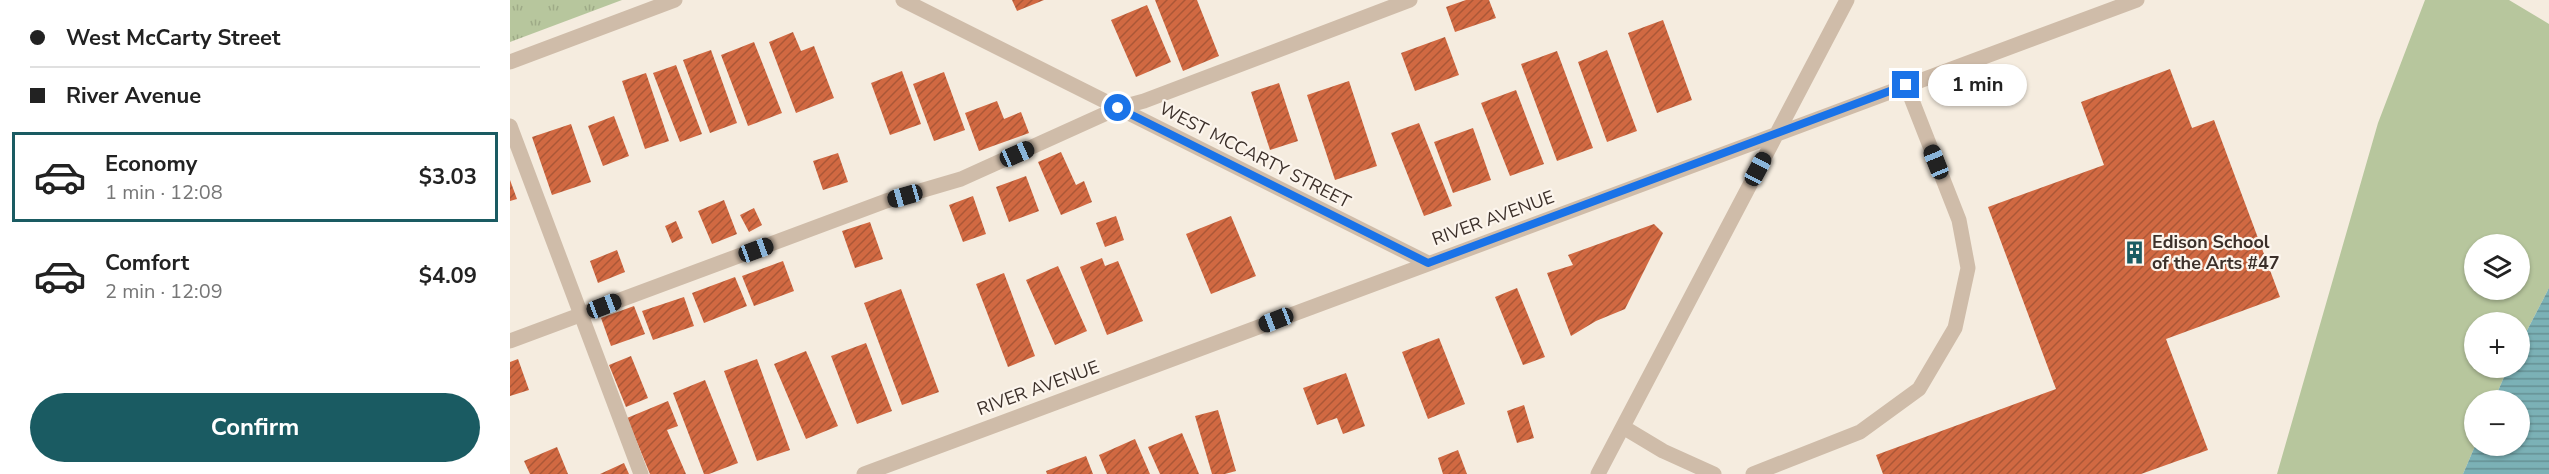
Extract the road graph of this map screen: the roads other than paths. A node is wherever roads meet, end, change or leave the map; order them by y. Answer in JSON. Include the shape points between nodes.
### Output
{"nodes":[{"id":1,"x":675,"y":0,"type":"edge"},
{"id":2,"x":903,"y":0,"type":"edge"},
{"id":3,"x":1410,"y":0,"type":"edge"},
{"id":4,"x":1847,"y":0,"type":"edge"},
{"id":5,"x":2137,"y":0,"type":"edge"},
{"id":6,"x":510,"y":62,"type":"edge"},
{"id":7,"x":1906,"y":85,"type":"junction"},
{"id":8,"x":1118,"y":108,"type":"junction"},
{"id":9,"x":510,"y":126,"type":"edge"},
{"id":10,"x":1777,"y":133,"type":"junction"},
{"id":11,"x":1428,"y":263,"type":"junction"},
{"id":12,"x":582,"y":314,"type":"junction"},
{"id":13,"x":510,"y":340,"type":"edge"},
{"id":14,"x":1623,"y":427,"type":"junction"},
{"id":15,"x":641,"y":474,"type":"edge"},
{"id":16,"x":864,"y":474,"type":"edge"},
{"id":17,"x":1598,"y":474,"type":"edge"},
{"id":18,"x":1714,"y":474,"type":"edge"},
{"id":19,"x":1753,"y":474,"type":"edge"}],
"edges":[{"from":1,"to":6,"type":"street"},
{"from":2,"to":8,"type":"street","name":"WEST MCCARTY STREET"},
{"from":3,"to":8,"type":"street"},
{"from":4,"to":10,"type":"street"},
{"from":5,"to":7,"type":"street","name":"RIVER AVENUE"},
{"from":7,"to":10,"type":"street","name":"RIVER AVENUE"},
{"from":7,"to":19,"type":"street","via":[[1959,220],[1968,268],[1955,328],[1919,389],[1869,426]]},
{"from":8,"to":11,"type":"street","name":"WEST MCCARTY STREET"},
{"from":8,"to":12,"type":"street","via":[[961,179],[886,201]]},
{"from":9,"to":12,"type":"street"},
{"from":10,"to":11,"type":"street","name":"RIVER AVENUE"},
{"from":10,"to":14,"type":"street"},
{"from":11,"to":16,"type":"street","name":"RIVER AVENUE"},
{"from":12,"to":13,"type":"street"},
{"from":12,"to":15,"type":"street"},
{"from":14,"to":17,"type":"street"},
{"from":14,"to":18,"type":"street"}]}
